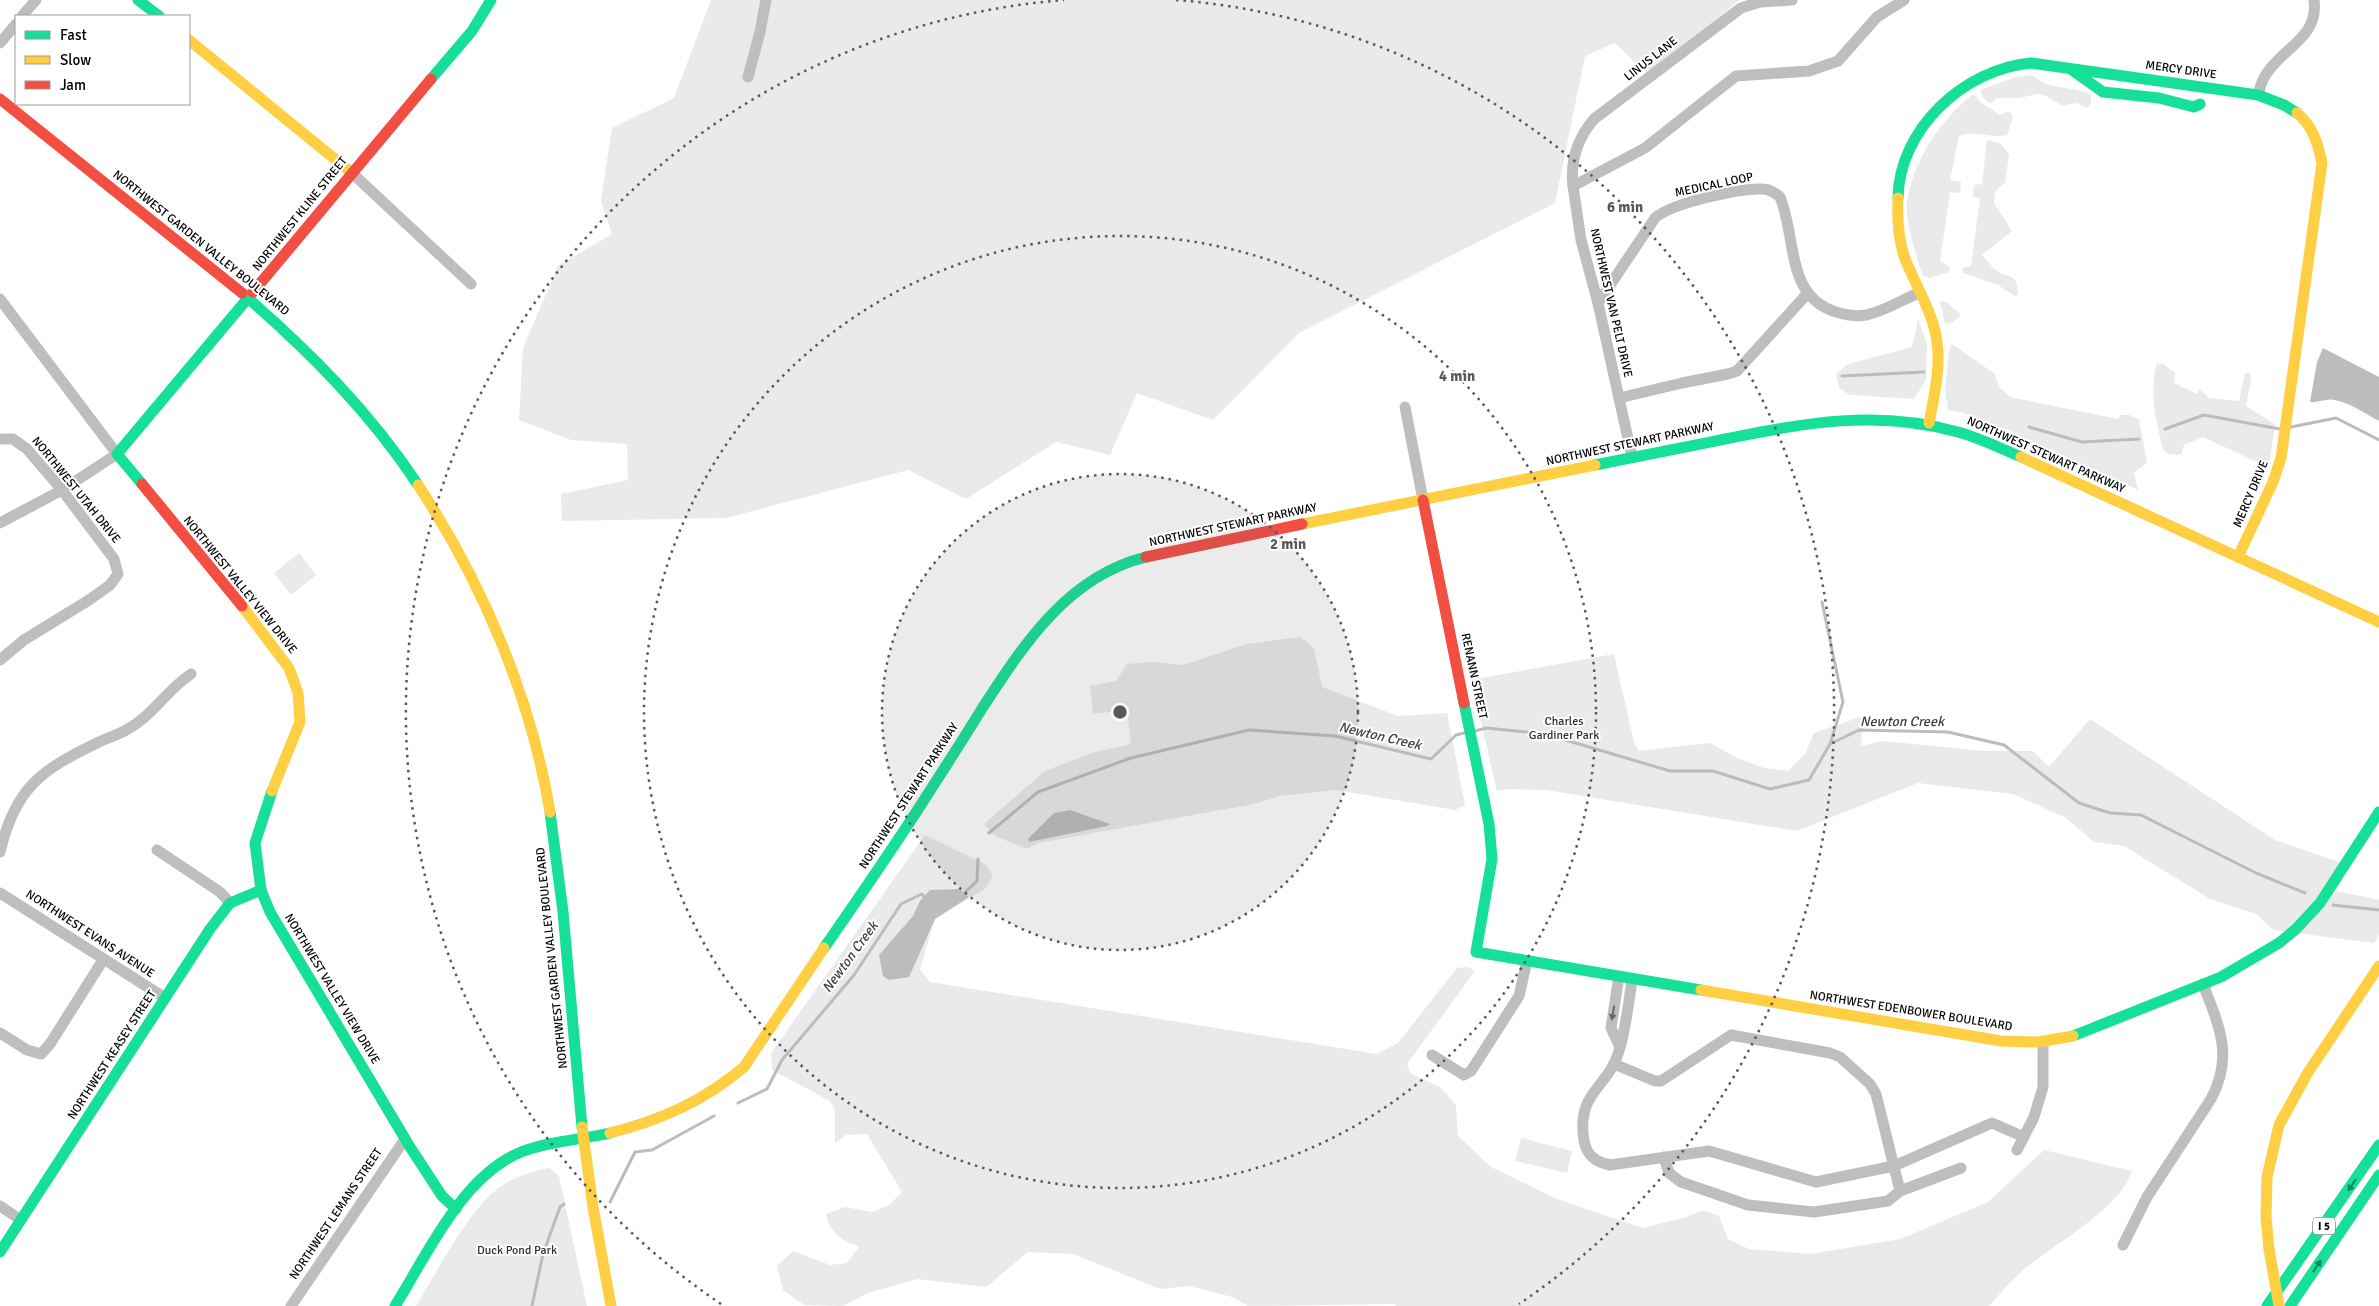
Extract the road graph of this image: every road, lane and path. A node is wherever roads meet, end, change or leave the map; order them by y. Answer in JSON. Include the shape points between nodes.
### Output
{"nodes":[{"id":1,"x":36,"y":0,"type":"edge"},
{"id":2,"x":138,"y":0,"type":"edge"},
{"id":3,"x":492,"y":0,"type":"edge"},
{"id":4,"x":766,"y":0,"type":"edge"},
{"id":5,"x":1792,"y":0,"type":"edge"},
{"id":6,"x":1904,"y":0,"type":"edge"},
{"id":7,"x":2314,"y":0,"type":"edge"},
{"id":8,"x":23,"y":15,"type":"edge"},
{"id":9,"x":158,"y":15,"type":"edge"},
{"id":10,"x":15,"y":25,"type":"edge"},
{"id":11,"x":190,"y":41,"type":"edge"},
{"id":12,"x":0,"y":43,"type":"edge"},
{"id":13,"x":2068,"y":68,"type":"junction"},
{"id":14,"x":748,"y":77,"type":"dead end"},
{"id":15,"x":2258,"y":95,"type":"junction"},
{"id":16,"x":0,"y":99,"type":"edge"},
{"id":17,"x":2200,"y":104,"type":"dead end"},
{"id":18,"x":352,"y":173,"type":"junction"},
{"id":19,"x":1573,"y":186,"type":"junction"},
{"id":20,"x":471,"y":284,"type":"dead end"},
{"id":21,"x":1919,"y":293,"type":"junction"},
{"id":22,"x":1807,"y":294,"type":"junction"},
{"id":23,"x":250,"y":298,"type":"junction"},
{"id":24,"x":0,"y":299,"type":"edge"},
{"id":25,"x":1598,"y":303,"type":"junction"},
{"id":26,"x":1619,"y":398,"type":"junction"},
{"id":27,"x":1405,"y":407,"type":"dead end"},
{"id":28,"x":1929,"y":423,"type":"junction"},
{"id":29,"x":0,"y":439,"type":"edge"},
{"id":30,"x":117,"y":454,"type":"junction"},
{"id":31,"x":1632,"y":457,"type":"junction"},
{"id":32,"x":62,"y":490,"type":"junction"},
{"id":33,"x":1422,"y":500,"type":"junction"},
{"id":34,"x":0,"y":523,"type":"edge"},
{"id":35,"x":2238,"y":558,"type":"junction"},
{"id":36,"x":2379,"y":622,"type":"edge"},
{"id":37,"x":0,"y":660,"type":"edge"},
{"id":38,"x":191,"y":674,"type":"dead end"},
{"id":39,"x":2379,"y":812,"type":"edge"},
{"id":40,"x":157,"y":850,"type":"dead end"},
{"id":41,"x":0,"y":852,"type":"edge"},
{"id":42,"x":261,"y":890,"type":"junction"},
{"id":43,"x":0,"y":893,"type":"edge"},
{"id":44,"x":230,"y":903,"type":"junction"},
{"id":45,"x":1476,"y":952,"type":"joint"},
{"id":46,"x":103,"y":960,"type":"junction"},
{"id":47,"x":1527,"y":961,"type":"junction"},
{"id":48,"x":2379,"y":966,"type":"edge"},
{"id":49,"x":1619,"y":976,"type":"junction"},
{"id":50,"x":1632,"y":979,"type":"junction"},
{"id":51,"x":2203,"y":984,"type":"junction"},
{"id":52,"x":165,"y":998,"type":"junction"},
{"id":53,"x":0,"y":1033,"type":"edge"},
{"id":54,"x":2043,"y":1042,"type":"junction"},
{"id":55,"x":1620,"y":1047,"type":"junction"},
{"id":56,"x":1432,"y":1055,"type":"dead end"},
{"id":57,"x":1614,"y":1064,"type":"junction"},
{"id":58,"x":2024,"y":1137,"type":"junction"},
{"id":59,"x":584,"y":1138,"type":"junction"},
{"id":60,"x":405,"y":1139,"type":"junction"},
{"id":61,"x":2379,"y":1145,"type":"edge"},
{"id":62,"x":2017,"y":1150,"type":"dead end"},
{"id":63,"x":1664,"y":1157,"type":"junction"},
{"id":64,"x":1894,"y":1166,"type":"junction"},
{"id":65,"x":1961,"y":1168,"type":"dead end"},
{"id":66,"x":2379,"y":1174,"type":"edge"},
{"id":67,"x":1900,"y":1192,"type":"junction"},
{"id":68,"x":0,"y":1206,"type":"edge"},
{"id":69,"x":456,"y":1209,"type":"junction"},
{"id":70,"x":21,"y":1220,"type":"junction"},
{"id":71,"x":2123,"y":1245,"type":"dead end"},
{"id":72,"x":0,"y":1252,"type":"edge"},
{"id":73,"x":291,"y":1306,"type":"edge"},
{"id":74,"x":395,"y":1306,"type":"edge"},
{"id":75,"x":610,"y":1306,"type":"edge"},
{"id":76,"x":2267,"y":1306,"type":"edge"},
{"id":77,"x":2279,"y":1306,"type":"edge"},
{"id":78,"x":2290,"y":1306,"type":"edge"}],
"edges":[{"from":1,"to":8,"type":"street"},
{"from":2,"to":9,"type":"main road"},
{"from":3,"to":18,"type":"main road","name":"NORTHWEST KLINE STREET","via":[[472,31]]},
{"from":4,"to":14,"type":"street"},
{"from":5,"to":19,"type":"street","name":"LINUS LANE","via":[[1760,2],[1741,8],[1594,119],[1575,151],[1571,169]]},
{"from":6,"to":19,"type":"street","via":[[1877,17],[1838,61],[1809,71],[1736,76],[1638,153]]},
{"from":7,"to":15,"type":"street","via":[[2308,32],[2266,73]]},
{"from":10,"to":12,"type":"street"},
{"from":11,"to":18,"type":"main road"},
{"from":13,"to":15,"type":"main road","name":"MERCY DRIVE"},
{"from":13,"to":17,"type":"main road","via":[[2103,92],[2159,98],[2194,108]]},
{"from":13,"to":21,"type":"main road","name":"MERCY DRIVE","via":[[2031,63],[2010,66],[1964,85],[1922,126],[1902,170],[1897,200],[1901,244]]},
{"from":15,"to":35,"type":"main road","name":"MERCY DRIVE","via":[[2284,104],[2303,116],[2315,134],[2322,163],[2281,458],[2274,482]]},
{"from":16,"to":23,"type":"main road","name":"NORTHWEST GARDEN VALLEY BOULEVARD"},
{"from":18,"to":20,"type":"street"},
{"from":18,"to":23,"type":"main road","name":"NORTHWEST KLINE STREET"},
{"from":19,"to":25,"type":"street","name":"NORTHWEST VAN PELT DRIVE","via":[[1581,240]]},
{"from":21,"to":22,"type":"street","via":[[1877,312],[1850,316],[1818,305]]},
{"from":21,"to":28,"type":"main road","name":"MERCY DRIVE","via":[[1930,316],[1936,340],[1936,384]]},
{"from":22,"to":25,"type":"street","name":"MEDICAL LOOP","via":[[1798,275],[1783,204],[1776,193],[1762,189],[1703,199],[1662,212]]},
{"from":22,"to":26,"type":"street","via":[[1737,370]]},
{"from":23,"to":30,"type":"main road","name":"NORTHWEST KLINE STREET"},
{"from":23,"to":59,"type":"main road","name":"NORTHWEST GARDEN VALLEY BOULEVARD","via":[[324,368],[395,451],[448,534],[489,616],[523,704],[546,793],[562,898]]},
{"from":24,"to":30,"type":"street","name":"NORTHWEST VALLEY VIEW DRIVE"},
{"from":25,"to":26,"type":"street","name":"NORTHWEST VAN PELT DRIVE"},
{"from":26,"to":31,"type":"street","name":"NORTHWEST VAN PELT DRIVE"},
{"from":27,"to":33,"type":"street","name":"RENANN STREET"},
{"from":28,"to":31,"type":"main road","name":"NORTHWEST STEWART PARKWAY","via":[[1876,418],[1833,419]]},
{"from":28,"to":35,"type":"main road","name":"NORTHWEST STEWART PARKWAY","via":[[1979,438]]},
{"from":29,"to":32,"type":"street","name":"NORTHWEST UTAH DRIVE","via":[[21,443]]},
{"from":30,"to":32,"type":"street","name":"NORTHWEST KLINE STREET"},
{"from":30,"to":42,"type":"main road","name":"NORTHWEST VALLEY VIEW DRIVE","via":[[264,634],[289,668],[298,693],[300,722],[255,843]]},
{"from":31,"to":33,"type":"main road","name":"NORTHWEST STEWART PARKWAY"},
{"from":32,"to":34,"type":"street","name":"NORTHWEST KLINE STREET"},
{"from":32,"to":37,"type":"street","name":"NORTHWEST UTAH DRIVE","via":[[114,559],[118,574],[110,585],[24,640]]},
{"from":33,"to":45,"type":"main road","name":"RENANN STREET","via":[[1489,824],[1492,859]]},
{"from":33,"to":59,"type":"main road","name":"NORTHWEST STEWART PARKWAY","via":[[1155,554],[1115,567],[1082,586],[1043,621],[1022,647],[920,808],[744,1067],[713,1093],[679,1112]]},
{"from":35,"to":36,"type":"main road","name":"NORTHWEST STEWART PARKWAY"},
{"from":38,"to":41,"type":"street","via":[[171,688],[128,729],[72,756],[31,784],[13,814]]},
{"from":39,"to":51,"type":"main road","name":"NORTHWEST EDENBOWER BOULEVARD","via":[[2318,904],[2297,928],[2257,959]]},
{"from":40,"to":44,"type":"street","via":[[220,892]]},
{"from":42,"to":44,"type":"main road","name":"NORTHWEST KEASEY STREET"},
{"from":42,"to":60,"type":"main road","name":"NORTHWEST VALLEY VIEW DRIVE","via":[[270,912]]},
{"from":43,"to":46,"type":"street","name":"NORTHWEST EVANS AVENUE"},
{"from":44,"to":52,"type":"main road","name":"NORTHWEST KEASEY STREET"},
{"from":45,"to":47,"type":"main road","name":"NORTHWEST EDENBOWER BOULEVARD"},
{"from":46,"to":52,"type":"street","name":"NORTHWEST EVANS AVENUE"},
{"from":46,"to":53,"type":"street","via":[[41,1054],[27,1050]]},
{"from":47,"to":49,"type":"main road","name":"NORTHWEST EDENBOWER BOULEVARD"},
{"from":47,"to":56,"type":"street","via":[[1519,996],[1471,1071],[1464,1075]]},
{"from":48,"to":77,"type":"main road","bridge":true,"via":[[2307,1074],[2279,1125],[2266,1186],[2269,1249]]},
{"from":49,"to":50,"type":"main road","name":"NORTHWEST EDENBOWER BOULEVARD"},
{"from":49,"to":55,"type":"street","one_way":true,"via":[[1611,1028]]},
{"from":50,"to":54,"type":"main road","name":"NORTHWEST EDENBOWER BOULEVARD","via":[[1998,1040]]},
{"from":50,"to":55,"type":"street"},
{"from":51,"to":54,"type":"main road","name":"NORTHWEST EDENBOWER BOULEVARD","via":[[2087,1031]]},
{"from":51,"to":71,"type":"street","via":[[2221,1031],[2224,1058],[2219,1082],[2147,1197]]},
{"from":52,"to":70,"type":"main road","name":"NORTHWEST KEASEY STREET"},
{"from":54,"to":58,"type":"street","via":[[2043,1088]]},
{"from":55,"to":57,"type":"street"},
{"from":57,"to":63,"type":"street","via":[[1584,1107],[1582,1116],[1588,1152],[1595,1160],[1610,1165]]},
{"from":57,"to":64,"type":"street","via":[[1661,1081],[1731,1036],[1830,1052],[1840,1057],[1874,1089]]},
{"from":58,"to":62,"type":"street"},
{"from":58,"to":64,"type":"street","via":[[1992,1123]]},
{"from":59,"to":69,"type":"main road","name":"NORTHWEST STEWART PARKWAY","via":[[536,1146],[500,1163],[474,1185]]},
{"from":59,"to":75,"type":"main road","name":"NORTHWEST GARDEN VALLEY BOULEVARD","via":[[592,1207]]},
{"from":60,"to":69,"type":"main road","name":"NORTHWEST VALLEY VIEW DRIVE","via":[[442,1196]]},
{"from":60,"to":73,"type":"street","name":"NORTHWEST LEMANS STREET"},
{"from":61,"to":76,"type":"main road","number":"I 5","one_way":true},
{"from":63,"to":64,"type":"street","via":[[1716,1151],[1816,1182]]},
{"from":63,"to":67,"type":"street","via":[[1669,1173],[1676,1179],[1748,1205],[1814,1212],[1888,1201]]},
{"from":64,"to":67,"type":"street"},
{"from":65,"to":67,"type":"street"},
{"from":78,"to":66,"type":"main road","number":"I 5","one_way":true},
{"from":68,"to":70,"type":"street"},
{"from":69,"to":74,"type":"main road","name":"NORTHWEST STEWART PARKWAY"},
{"from":70,"to":72,"type":"main road","name":"NORTHWEST KEASEY STREET"}]}
